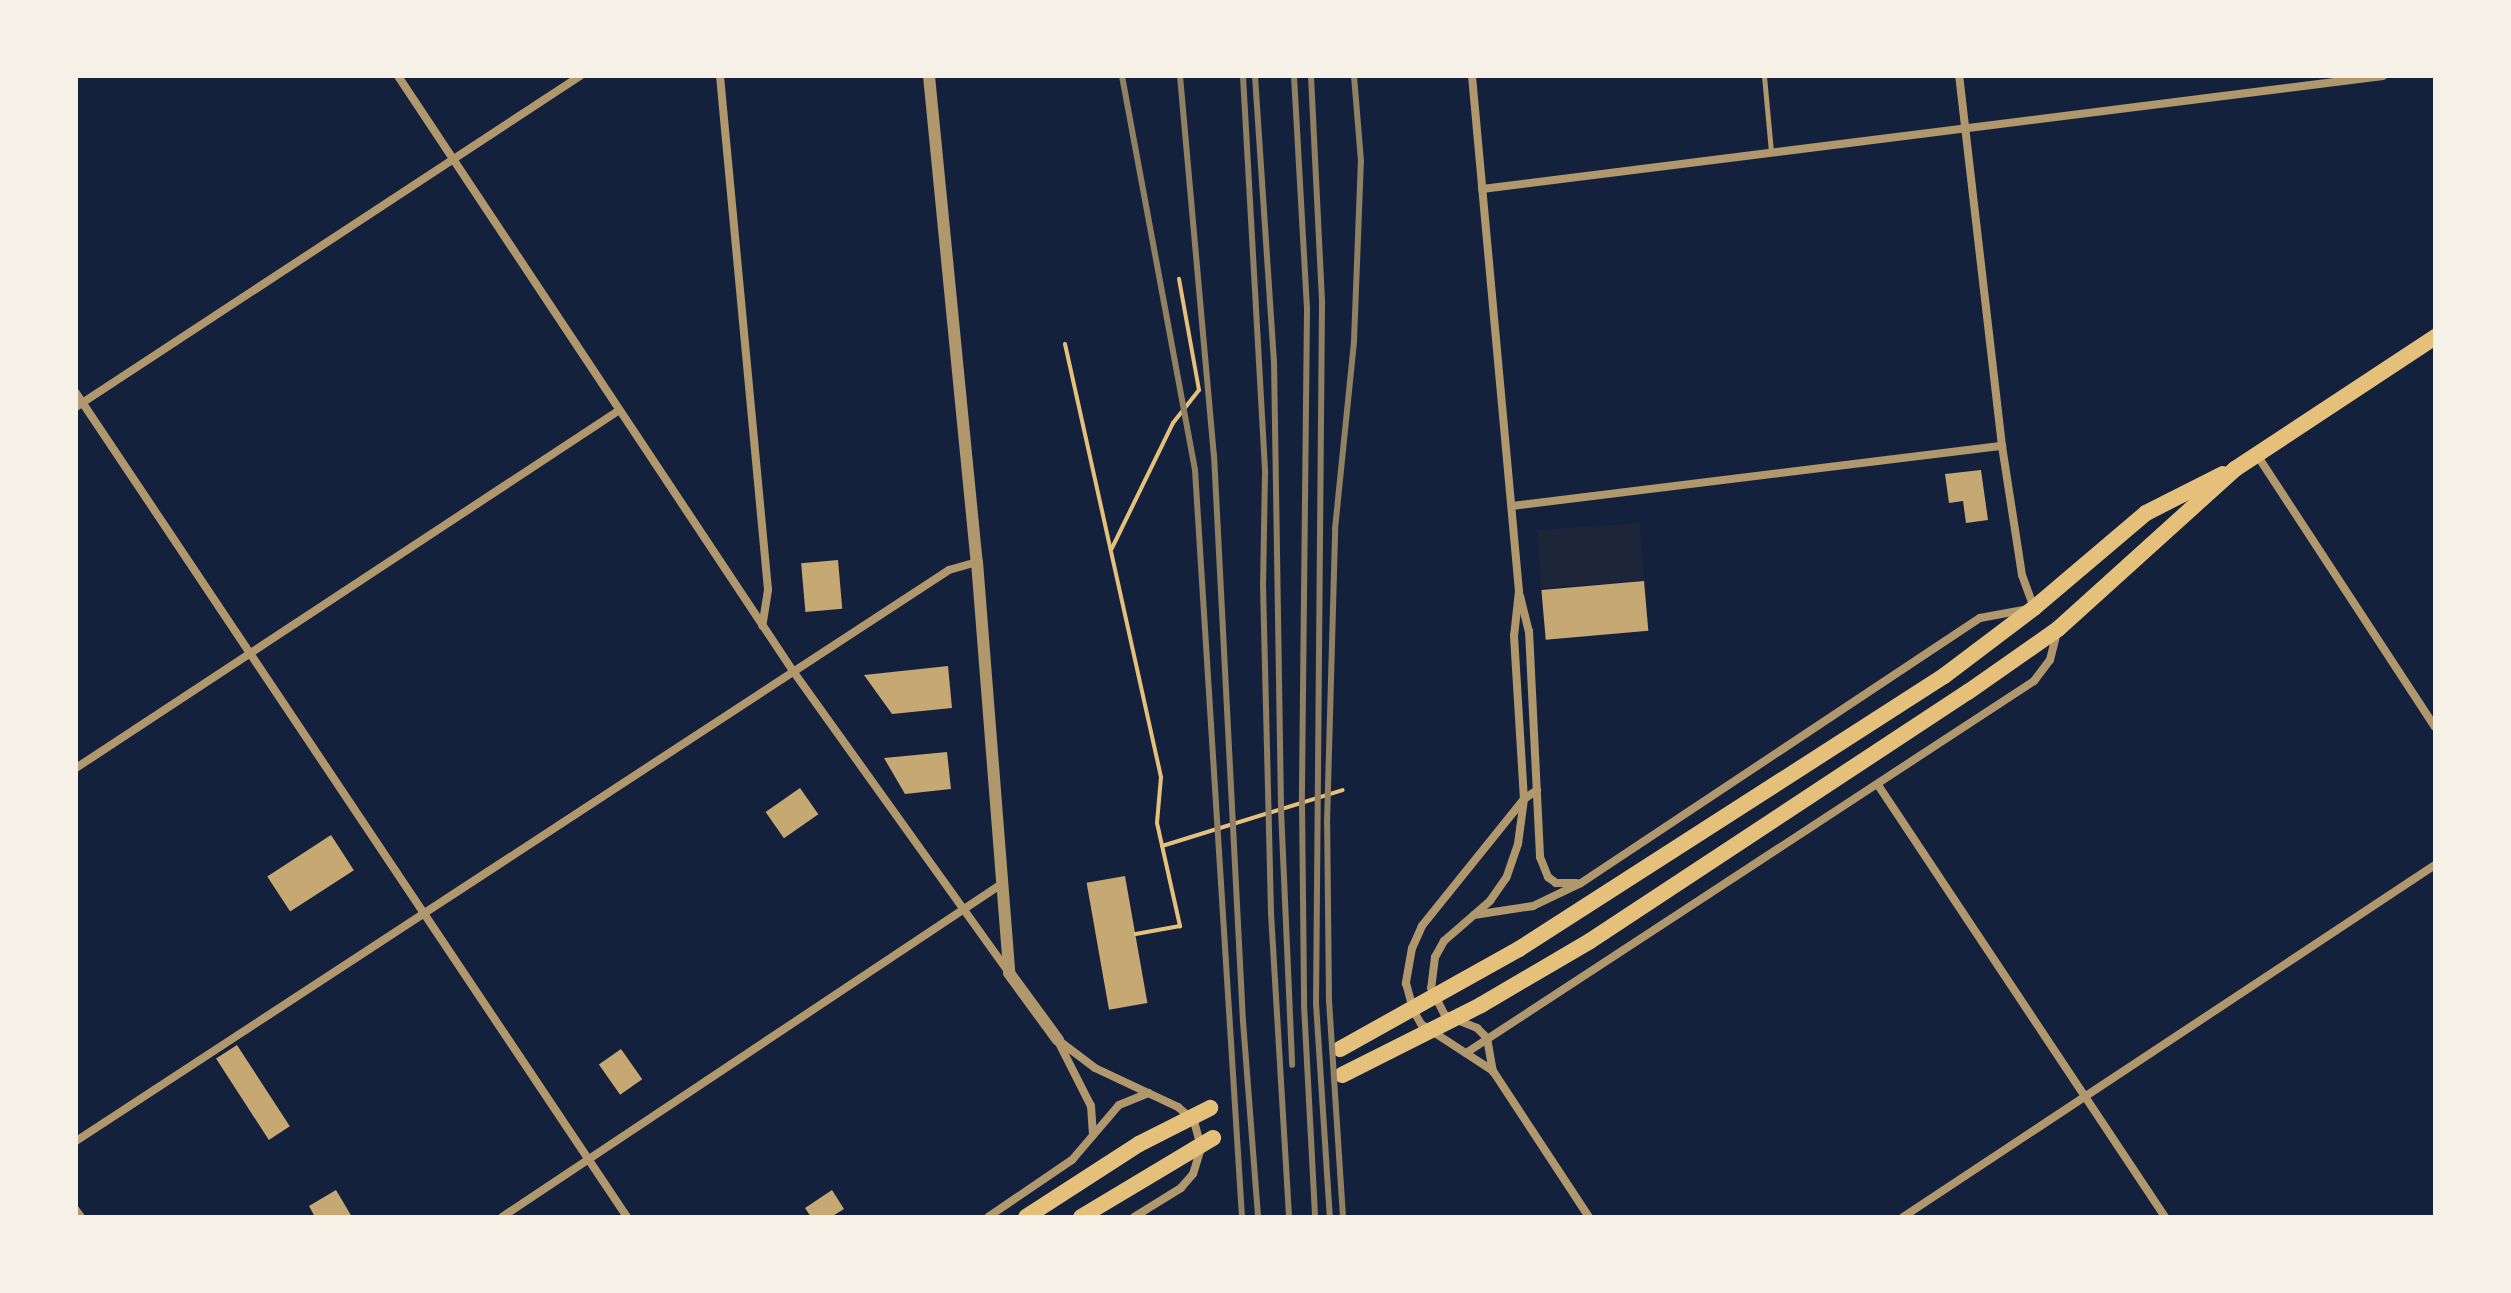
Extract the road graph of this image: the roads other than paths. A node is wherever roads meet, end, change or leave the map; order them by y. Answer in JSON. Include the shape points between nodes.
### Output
{"nodes":[{"id":1,"x":398,"y":76,"type":"edge"},
{"id":2,"x":580,"y":76,"type":"edge"},
{"id":3,"x":720,"y":76,"type":"edge"},
{"id":4,"x":929,"y":76,"type":"edge"},
{"id":5,"x":1472,"y":76,"type":"edge"},
{"id":6,"x":1764,"y":76,"type":"edge"},
{"id":7,"x":1959,"y":76,"type":"edge"},
{"id":8,"x":2383,"y":76,"type":"edge"},
{"id":9,"x":1964,"y":130,"type":"junction"},
{"id":10,"x":1771,"y":153,"type":"junction"},
{"id":11,"x":455,"y":160,"type":"junction"},
{"id":12,"x":1482,"y":189,"type":"junction"},
{"id":13,"x":2435,"y":337,"type":"edge"},
{"id":14,"x":76,"y":393,"type":"edge"},
{"id":15,"x":79,"y":405,"type":"edge"},
{"id":16,"x":618,"y":411,"type":"junction"},
{"id":17,"x":2002,"y":446,"type":"junction"},
{"id":18,"x":2256,"y":455,"type":"junction"},
{"id":19,"x":2235,"y":469,"type":"junction"},
{"id":20,"x":1512,"y":506,"type":"junction"},
{"id":21,"x":977,"y":562,"type":"junction"},
{"id":22,"x":1519,"y":591,"type":"junction"},
{"id":23,"x":2034,"y":608,"type":"junction"},
{"id":24,"x":762,"y":626,"type":"junction"},
{"id":25,"x":2058,"y":629,"type":"junction"},
{"id":26,"x":250,"y":655,"type":"junction"},
{"id":27,"x":793,"y":671,"type":"junction"},
{"id":28,"x":2435,"y":727,"type":"edge"},
{"id":29,"x":76,"y":768,"type":"edge"},
{"id":30,"x":1878,"y":785,"type":"junction"},
{"id":31,"x":1537,"y":790,"type":"junction"},
{"id":32,"x":1524,"y":799,"type":"junction"},
{"id":33,"x":2435,"y":865,"type":"edge"},
{"id":34,"x":1003,"y":883,"type":"junction"},
{"id":35,"x":1581,"y":883,"type":"junction"},
{"id":36,"x":963,"y":910,"type":"junction"},
{"id":37,"x":424,"y":913,"type":"junction"},
{"id":38,"x":1474,"y":915,"type":"junction"},
{"id":39,"x":1009,"y":973,"type":"junction"},
{"id":40,"x":1487,"y":1038,"type":"junction"},
{"id":41,"x":1058,"y":1040,"type":"junction"},
{"id":42,"x":1340,"y":1049,"type":"dead end"},
{"id":43,"x":1466,"y":1053,"type":"junction"},
{"id":44,"x":1493,"y":1071,"type":"junction"},
{"id":45,"x":1342,"y":1075,"type":"dead end"},
{"id":46,"x":1150,"y":1093,"type":"junction"},
{"id":47,"x":2086,"y":1098,"type":"junction"},
{"id":48,"x":1210,"y":1108,"type":"dead end"},
{"id":49,"x":1213,"y":1138,"type":"dead end"},
{"id":50,"x":1092,"y":1140,"type":"junction"},
{"id":51,"x":76,"y":1141,"type":"edge"},
{"id":52,"x":589,"y":1159,"type":"junction"},
{"id":53,"x":76,"y":1210,"type":"edge"},
{"id":54,"x":81,"y":1217,"type":"edge"},
{"id":55,"x":502,"y":1217,"type":"edge"},
{"id":56,"x":627,"y":1217,"type":"edge"},
{"id":57,"x":988,"y":1217,"type":"edge"},
{"id":58,"x":1026,"y":1217,"type":"edge"},
{"id":59,"x":1081,"y":1217,"type":"edge"},
{"id":60,"x":1134,"y":1217,"type":"edge"},
{"id":61,"x":1589,"y":1217,"type":"edge"},
{"id":62,"x":1903,"y":1217,"type":"edge"},
{"id":63,"x":2165,"y":1217,"type":"edge"}],
"edges":[{"from":1,"to":11,"type":"street"},
{"from":2,"to":11,"type":"street"},
{"from":3,"to":24,"type":"street","via":[[768,590]]},
{"from":4,"to":21,"type":"street"},
{"from":5,"to":12,"type":"street"},
{"from":6,"to":10,"type":"lane"},
{"from":7,"to":9,"type":"street"},
{"from":8,"to":9,"type":"street"},
{"from":9,"to":10,"type":"street"},
{"from":9,"to":17,"type":"street"},
{"from":10,"to":12,"type":"street"},
{"from":11,"to":15,"type":"street"},
{"from":11,"to":16,"type":"street"},
{"from":12,"to":20,"type":"street"},
{"from":13,"to":18,"type":"main road"},
{"from":14,"to":15,"type":"street"},
{"from":15,"to":26,"type":"street"},
{"from":16,"to":24,"type":"street"},
{"from":16,"to":26,"type":"street"},
{"from":17,"to":20,"type":"street"},
{"from":17,"to":23,"type":"street","via":[[2022,575]]},
{"from":18,"to":19,"type":"main road"},
{"from":18,"to":28,"type":"street"},
{"from":19,"to":23,"type":"main road","via":[[2146,513]]},
{"from":19,"to":25,"type":"main road"},
{"from":20,"to":22,"type":"street"},
{"from":21,"to":27,"type":"street","via":[[949,570]]},
{"from":21,"to":34,"type":"street"},
{"from":22,"to":31,"type":"street","via":[[1529,631]]},
{"from":22,"to":32,"type":"street","via":[[1514,636]]},
{"from":23,"to":35,"type":"street","via":[[1980,618]]},
{"from":23,"to":42,"type":"main road","via":[[1944,676],[1519,949]]},
{"from":24,"to":27,"type":"street"},
{"from":25,"to":30,"type":"street","via":[[2050,660],[2034,681]]},
{"from":25,"to":45,"type":"main road","via":[[1590,941],[1481,1005]]},
{"from":26,"to":29,"type":"street"},
{"from":26,"to":37,"type":"street"},
{"from":27,"to":36,"type":"street"},
{"from":27,"to":37,"type":"street"},
{"from":30,"to":40,"type":"street"},
{"from":30,"to":47,"type":"street"},
{"from":31,"to":32,"type":"street"},
{"from":31,"to":35,"type":"street","via":[[1543,869],[1556,883]]},
{"from":32,"to":38,"type":"street","via":[[1511,867],[1500,889]]},
{"from":32,"to":43,"type":"street","via":[[1422,926],[1412,948],[1406,983],[1413,1010],[1421,1024]]},
{"from":33,"to":47,"type":"street"},
{"from":34,"to":36,"type":"street"},
{"from":34,"to":39,"type":"street"},
{"from":35,"to":38,"type":"street","via":[[1533,906]]},
{"from":36,"to":39,"type":"street"},
{"from":36,"to":52,"type":"street"},
{"from":37,"to":51,"type":"street"},
{"from":37,"to":52,"type":"street"},
{"from":38,"to":40,"type":"street","via":[[1444,941],[1431,976],[1435,999],[1445,1015]]},
{"from":39,"to":41,"type":"street"},
{"from":40,"to":43,"type":"street"},
{"from":40,"to":44,"type":"street"},
{"from":41,"to":46,"type":"street","via":[[1095,1068]]},
{"from":41,"to":50,"type":"street","via":[[1091,1106]]},
{"from":43,"to":44,"type":"street"},
{"from":44,"to":61,"type":"street"},
{"from":46,"to":50,"type":"street","via":[[1119,1105]]},
{"from":46,"to":60,"type":"street","via":[[1186,1113],[1198,1133],[1199,1161],[1181,1188]]},
{"from":47,"to":62,"type":"street"},
{"from":47,"to":63,"type":"street"},
{"from":48,"to":58,"type":"main road","via":[[1139,1144]]},
{"from":49,"to":59,"type":"main road"},
{"from":50,"to":57,"type":"street","via":[[1063,1167]]},
{"from":52,"to":55,"type":"street"},
{"from":52,"to":56,"type":"street"},
{"from":53,"to":54,"type":"street"}]}
